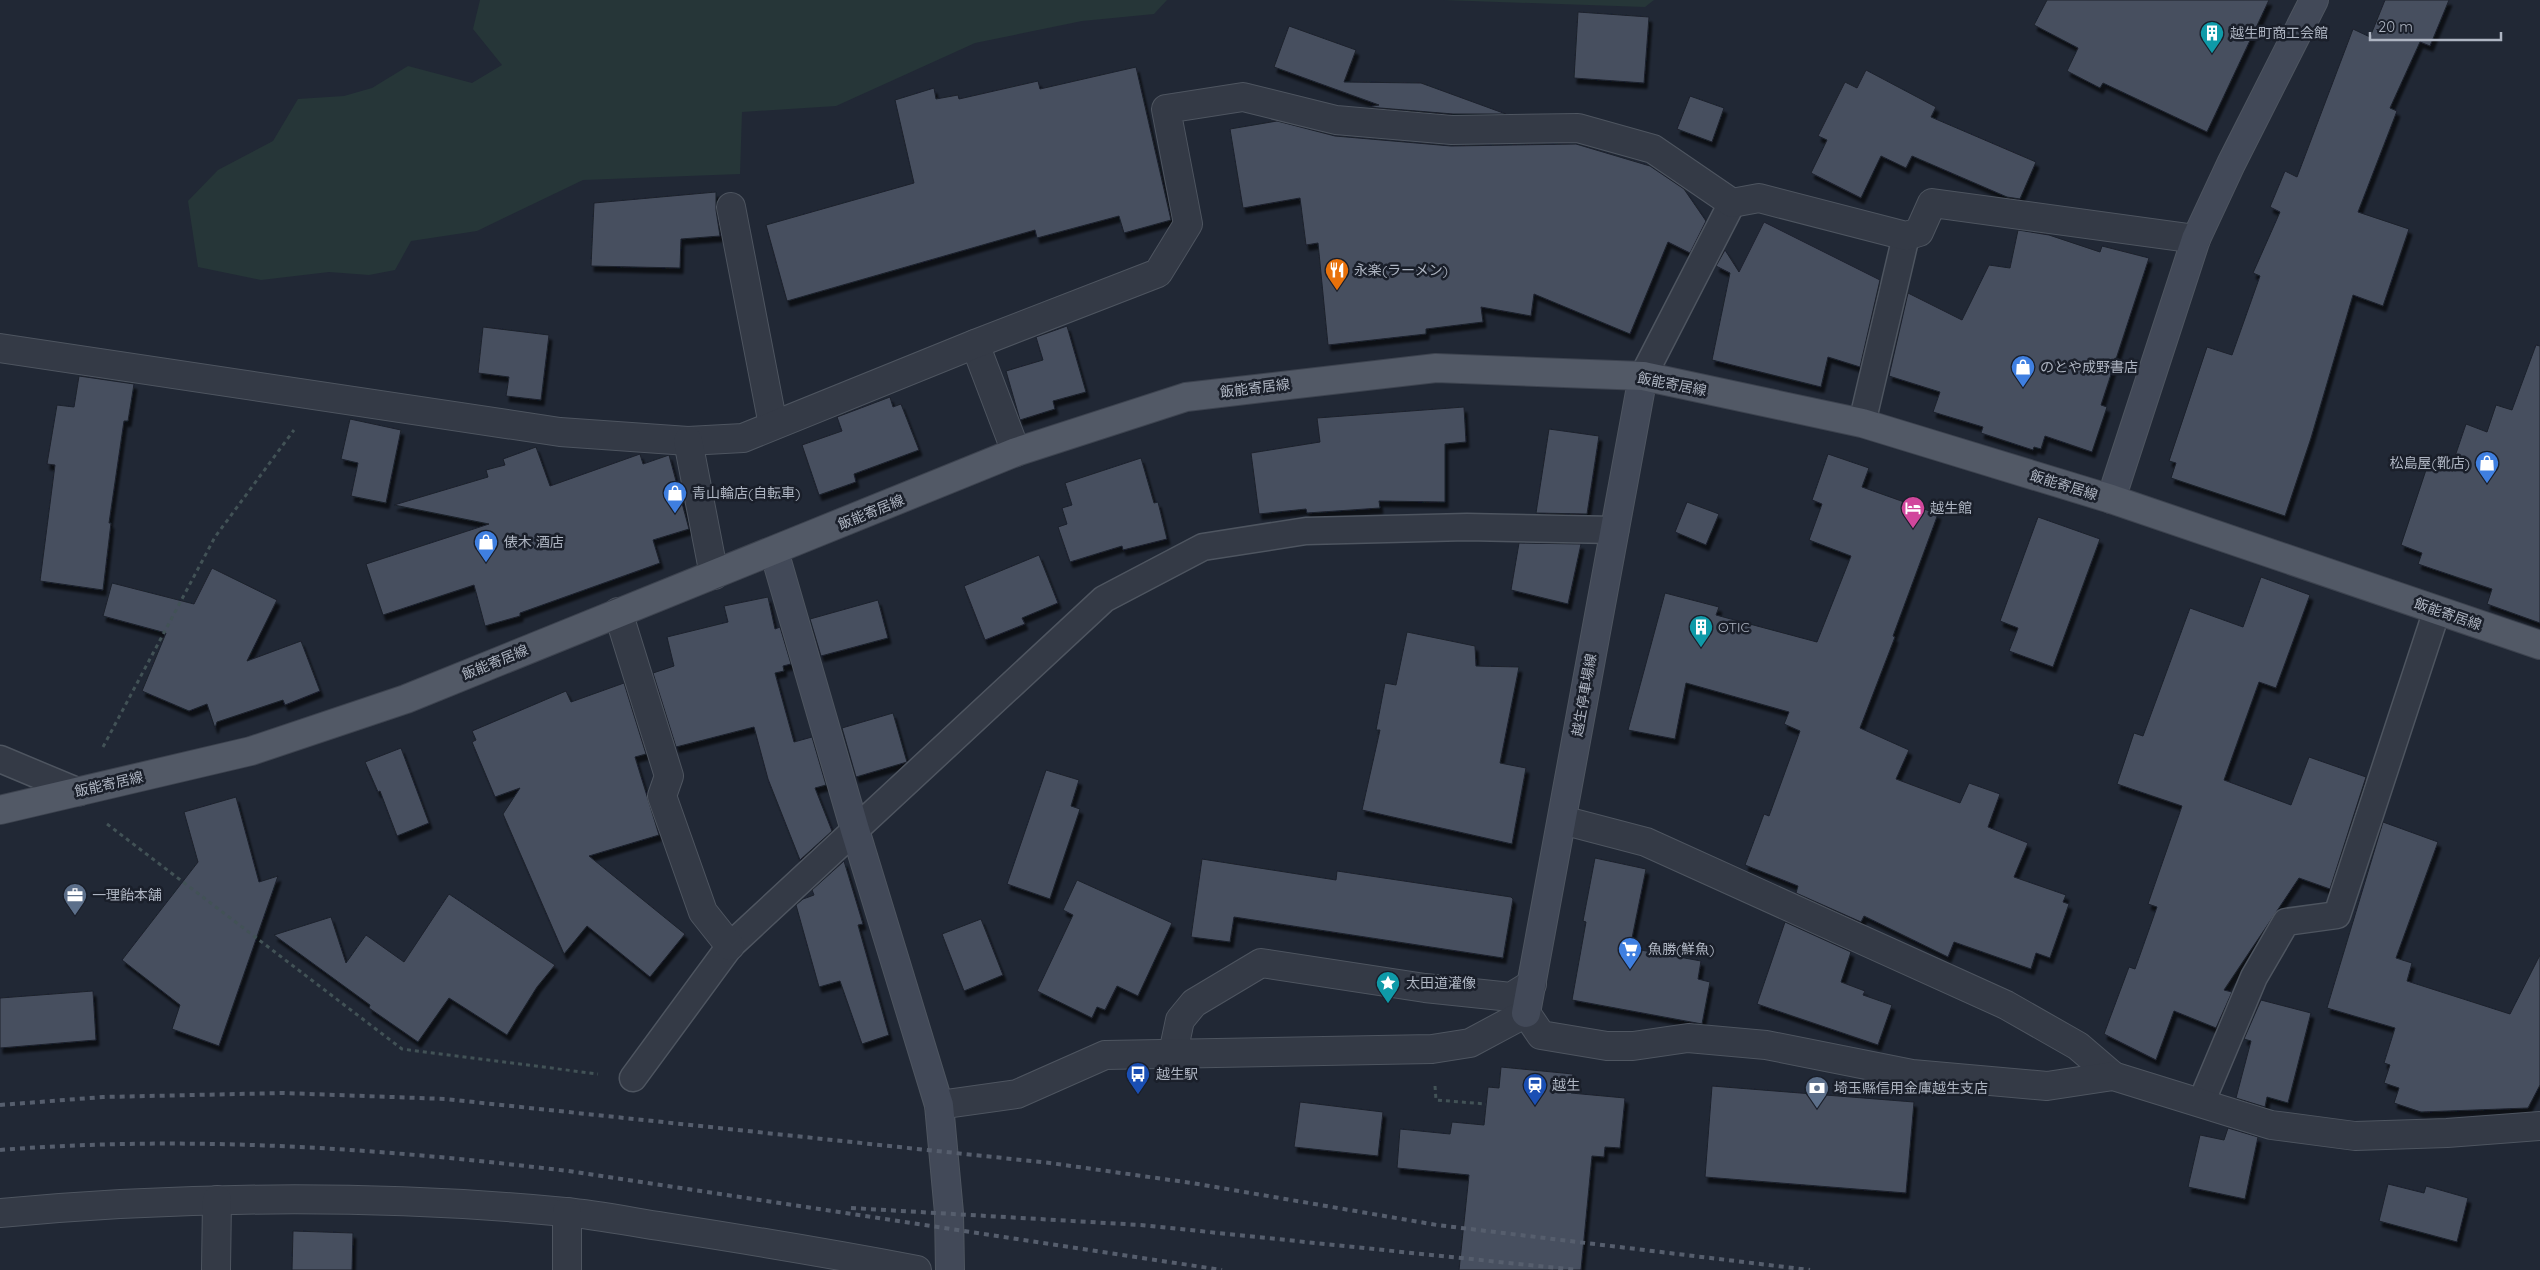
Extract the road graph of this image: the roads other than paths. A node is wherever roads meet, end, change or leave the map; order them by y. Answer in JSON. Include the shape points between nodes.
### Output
{"nodes":[{"id":1,"x":2314,"y":0,"type":"edge"},
{"id":2,"x":1732,"y":203,"type":"junction"},
{"id":3,"x":731,"y":207,"type":"dead end"},
{"id":4,"x":1906,"y":236,"type":"junction"},
{"id":5,"x":2196,"y":239,"type":"junction"},
{"id":6,"x":975,"y":344,"type":"junction"},
{"id":7,"x":0,"y":348,"type":"edge"},
{"id":8,"x":1643,"y":376,"type":"junction"},
{"id":9,"x":1862,"y":423,"type":"junction"},
{"id":10,"x":773,"y":425,"type":"junction"},
{"id":11,"x":688,"y":441,"type":"junction"},
{"id":12,"x":1016,"y":452,"type":"junction"},
{"id":13,"x":2111,"y":499,"type":"junction"},
{"id":14,"x":1614,"y":530,"type":"junction"},
{"id":15,"x":774,"y":552,"type":"junction"},
{"id":16,"x":714,"y":575,"type":"junction"},
{"id":17,"x":2437,"y":610,"type":"junction"},
{"id":18,"x":618,"y":612,"type":"junction"},
{"id":19,"x":2540,"y":645,"type":"edge"},
{"id":20,"x":0,"y":759,"type":"edge"},
{"id":21,"x":79,"y":792,"type":"junction"},
{"id":22,"x":0,"y":810,"type":"edge"},
{"id":23,"x":1562,"y":820,"type":"junction"},
{"id":24,"x":855,"y":830,"type":"junction"},
{"id":25,"x":730,"y":946,"type":"junction"},
{"id":26,"x":1532,"y":984,"type":"junction"},
{"id":27,"x":1526,"y":1013,"type":"junction"},
{"id":28,"x":1173,"y":1053,"type":"junction"},
{"id":29,"x":2113,"y":1076,"type":"junction"},
{"id":30,"x":633,"y":1078,"type":"road end"},
{"id":31,"x":2201,"y":1103,"type":"junction"},
{"id":32,"x":939,"y":1105,"type":"junction"},
{"id":33,"x":2540,"y":1126,"type":"edge"},
{"id":34,"x":217,"y":1200,"type":"junction"},
{"id":35,"x":567,"y":1212,"type":"junction"},
{"id":36,"x":0,"y":1213,"type":"edge"},
{"id":37,"x":216,"y":1270,"type":"edge"},
{"id":38,"x":567,"y":1270,"type":"edge"},
{"id":39,"x":916,"y":1270,"type":"edge"},
{"id":40,"x":950,"y":1270,"type":"edge"}],
"edges":[{"from":1,"to":5,"type":"street"},
{"from":2,"to":4,"type":"street","via":[[1760,198]]},
{"from":2,"to":6,"type":"street","via":[[1653,150],[1578,128],[1452,130],[1336,120],[1244,97],[1166,109],[1188,224],[1158,273]]},
{"from":2,"to":8,"type":"lane"},
{"from":3,"to":10,"type":"street"},
{"from":4,"to":5,"type":"street","via":[[1919,232],[1932,203]]},
{"from":4,"to":9,"type":"lane"},
{"from":5,"to":13,"type":"street"},
{"from":6,"to":10,"type":"street"},
{"from":6,"to":12,"type":"street"},
{"from":7,"to":11,"type":"street","via":[[560,432]]},
{"from":8,"to":9,"type":"main road","name":"飯能寄居線"},
{"from":8,"to":12,"type":"main road","name":"飯能寄居線","via":[[1436,368],[1301,382],[1186,397]]},
{"from":8,"to":14,"type":"street","name":"越生停車場線"},
{"from":9,"to":13,"type":"main road","name":"飯能寄居線"},
{"from":10,"to":11,"type":"street","via":[[743,438]]},
{"from":11,"to":16,"type":"street"},
{"from":12,"to":15,"type":"main road","name":"飯能寄居線"},
{"from":13,"to":17,"type":"main road","name":"飯能寄居線"},
{"from":14,"to":23,"type":"street","name":"越生停車場線"},
{"from":14,"to":24,"type":"lane","via":[[1467,527],[1306,531],[1203,547],[1104,599]]},
{"from":15,"to":16,"type":"main road","name":"飯能寄居線"},
{"from":15,"to":24,"type":"street"},
{"from":16,"to":18,"type":"main road","name":"飯能寄居線"},
{"from":17,"to":19,"type":"main road","name":"飯能寄居線"},
{"from":17,"to":31,"type":"lane","via":[[2337,915],[2286,922],[2254,978]]},
{"from":18,"to":21,"type":"main road","name":"飯能寄居線","via":[[406,699],[260,748]]},
{"from":18,"to":25,"type":"street","via":[[669,776],[662,796],[703,912]]},
{"from":20,"to":21,"type":"lane"},
{"from":21,"to":22,"type":"main road","name":"飯能寄居線"},
{"from":23,"to":26,"type":"street","name":"越生停車場線"},
{"from":23,"to":29,"type":"street","via":[[1646,842],[2006,1005],[2078,1046]]},
{"from":24,"to":25,"type":"lane"},
{"from":24,"to":32,"type":"street"},
{"from":25,"to":30,"type":"lane"},
{"from":26,"to":27,"type":"street","name":"越生停車場線"},
{"from":26,"to":28,"type":"street","via":[[1511,997],[1425,988],[1261,963],[1194,1003],[1180,1020]]},
{"from":27,"to":28,"type":"street","via":[[1470,1043],[1432,1049]]},
{"from":27,"to":29,"type":"street","via":[[1541,1035],[1607,1046],[1633,1046],[1688,1038],[1766,1045],[1912,1074],[2047,1086]]},
{"from":28,"to":32,"type":"street","via":[[1105,1054],[1017,1094]]},
{"from":29,"to":31,"type":"street"},
{"from":31,"to":33,"type":"street","via":[[2270,1125],[2355,1136]]},
{"from":32,"to":40,"type":"street","via":[[949,1213]]},
{"from":34,"to":35,"type":"street","via":[[419,1200]]},
{"from":34,"to":36,"type":"street","via":[[88,1205]]},
{"from":34,"to":37,"type":"street"},
{"from":35,"to":38,"type":"street"},
{"from":35,"to":39,"type":"street","via":[[782,1245]]}]}
